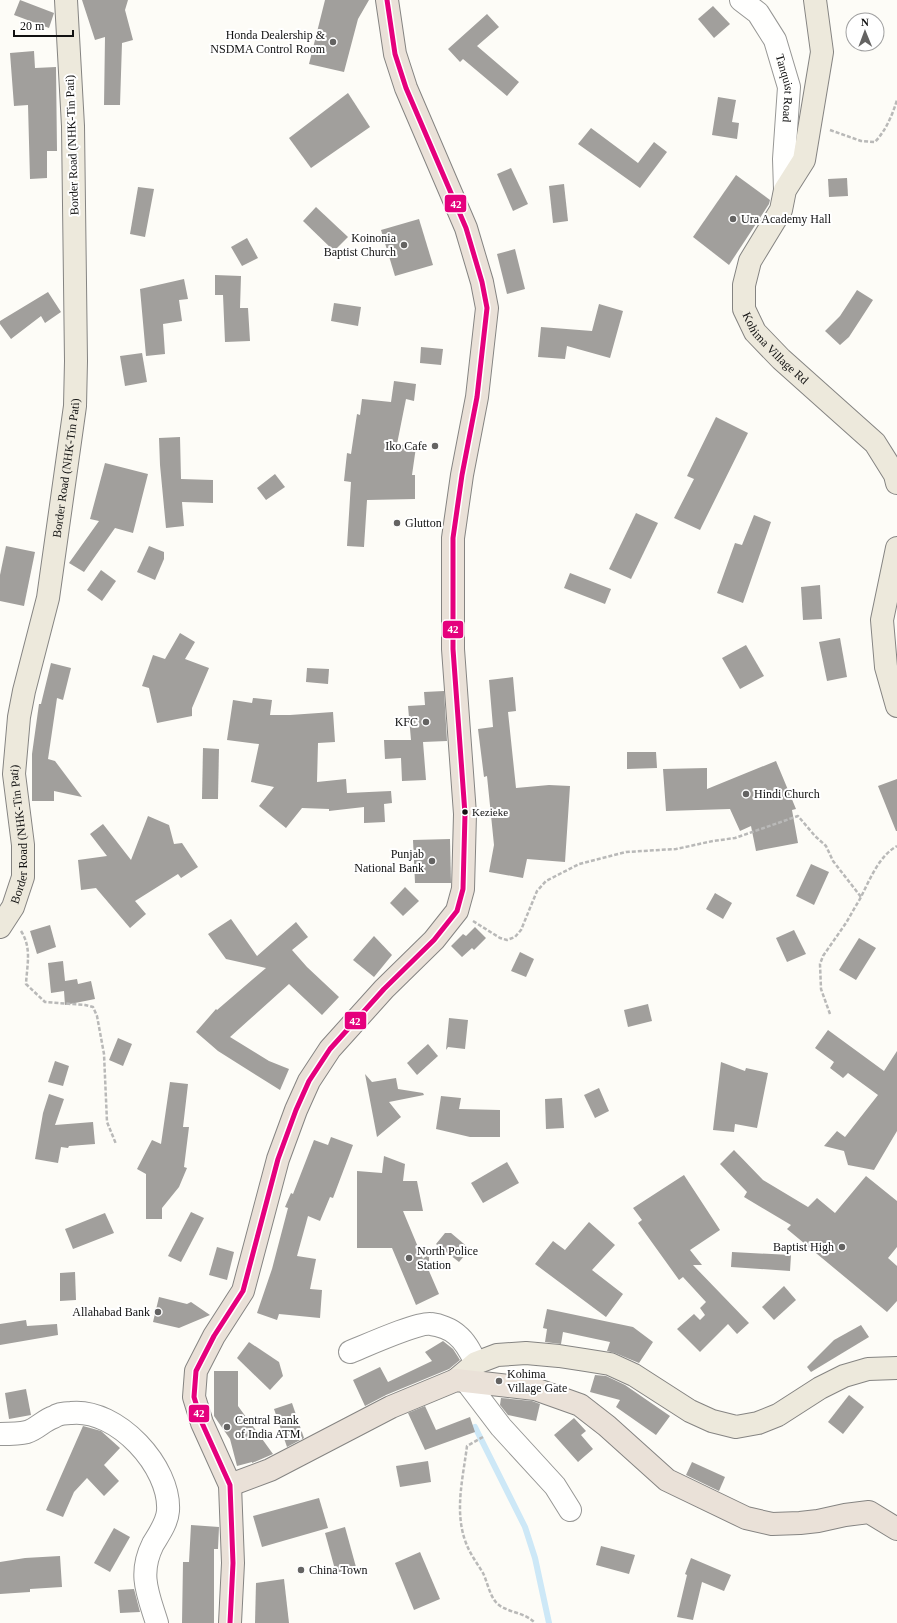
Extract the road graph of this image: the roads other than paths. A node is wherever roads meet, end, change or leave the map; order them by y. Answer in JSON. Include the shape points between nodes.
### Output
{"nodes":[{"id":1,"x":66,"y":0,"type":"edge"},
{"id":2,"x":387,"y":0,"type":"edge"},
{"id":3,"x":741,"y":0,"type":"edge"},
{"id":4,"x":815,"y":0,"type":"edge"},
{"id":5,"x":785,"y":190,"type":"junction"},
{"id":6,"x":897,"y":483,"type":"edge"},
{"id":7,"x":897,"y":548,"type":"edge"},
{"id":8,"x":897,"y":706,"type":"edge"},
{"id":9,"x":3,"y":923,"type":"edge"},
{"id":10,"x":350,"y":1352,"type":"dead end"},
{"id":11,"x":897,"y":1368,"type":"edge"},
{"id":12,"x":466,"y":1375,"type":"junction"},
{"id":13,"x":0,"y":1434,"type":"edge"},
{"id":14,"x":230,"y":1484,"type":"junction"},
{"id":15,"x":570,"y":1510,"type":"dead end"},
{"id":16,"x":897,"y":1528,"type":"edge"},
{"id":17,"x":157,"y":1623,"type":"edge"},
{"id":18,"x":230,"y":1623,"type":"edge"}],
"edges":[{"from":1,"to":9,"type":"main road","name":"Border Road (NHK-Tin Pati)","via":[[73,126],[75,406],[48,598],[19,717],[14,774],[23,845],[23,877],[13,907]]},
{"from":2,"to":14,"type":"highway","via":[[397,61],[466,228],[487,308],[477,397],[453,538],[453,649],[465,814],[463,889],[458,912],[330,1049],[296,1110],[278,1159],[243,1291],[214,1336],[196,1371],[194,1397],[202,1423]]},
{"from":3,"to":5,"type":"street","name":"Tanquist Road","via":[[758,13],[775,40],[789,87],[784,159]]},
{"from":4,"to":5,"type":"main road","name":"Kohima Village Rd","via":[[822,52],[804,160]]},
{"from":5,"to":6,"type":"main road","name":"Kohima Village Rd","via":[[781,210],[750,261],[744,285],[744,309],[755,332],[781,359],[875,443],[895,475]]},
{"from":7,"to":8,"type":"main road","via":[[882,620],[886,667]]},
{"from":10,"to":12,"type":"street","via":[[413,1327],[430,1324],[457,1334],[468,1348]]},
{"from":11,"to":12,"type":"main road","via":[[868,1369],[844,1376],[778,1415],[758,1424],[736,1427],[712,1421],[690,1411],[634,1375],[610,1364],[526,1353],[496,1355]]},
{"from":12,"to":14,"type":"highway","via":[[391,1407],[270,1470]]},
{"from":12,"to":15,"type":"street","via":[[501,1427],[555,1486]]},
{"from":12,"to":16,"type":"highway","via":[[535,1389],[580,1405],[667,1480],[746,1518],[772,1524],[800,1523],[869,1512]]},
{"from":13,"to":17,"type":"street","via":[[28,1432],[53,1417],[72,1412],[100,1416],[126,1433],[155,1464],[168,1494],[168,1513],[144,1571],[146,1593]]},
{"from":14,"to":18,"type":"highway","via":[[233,1563]]}]}
